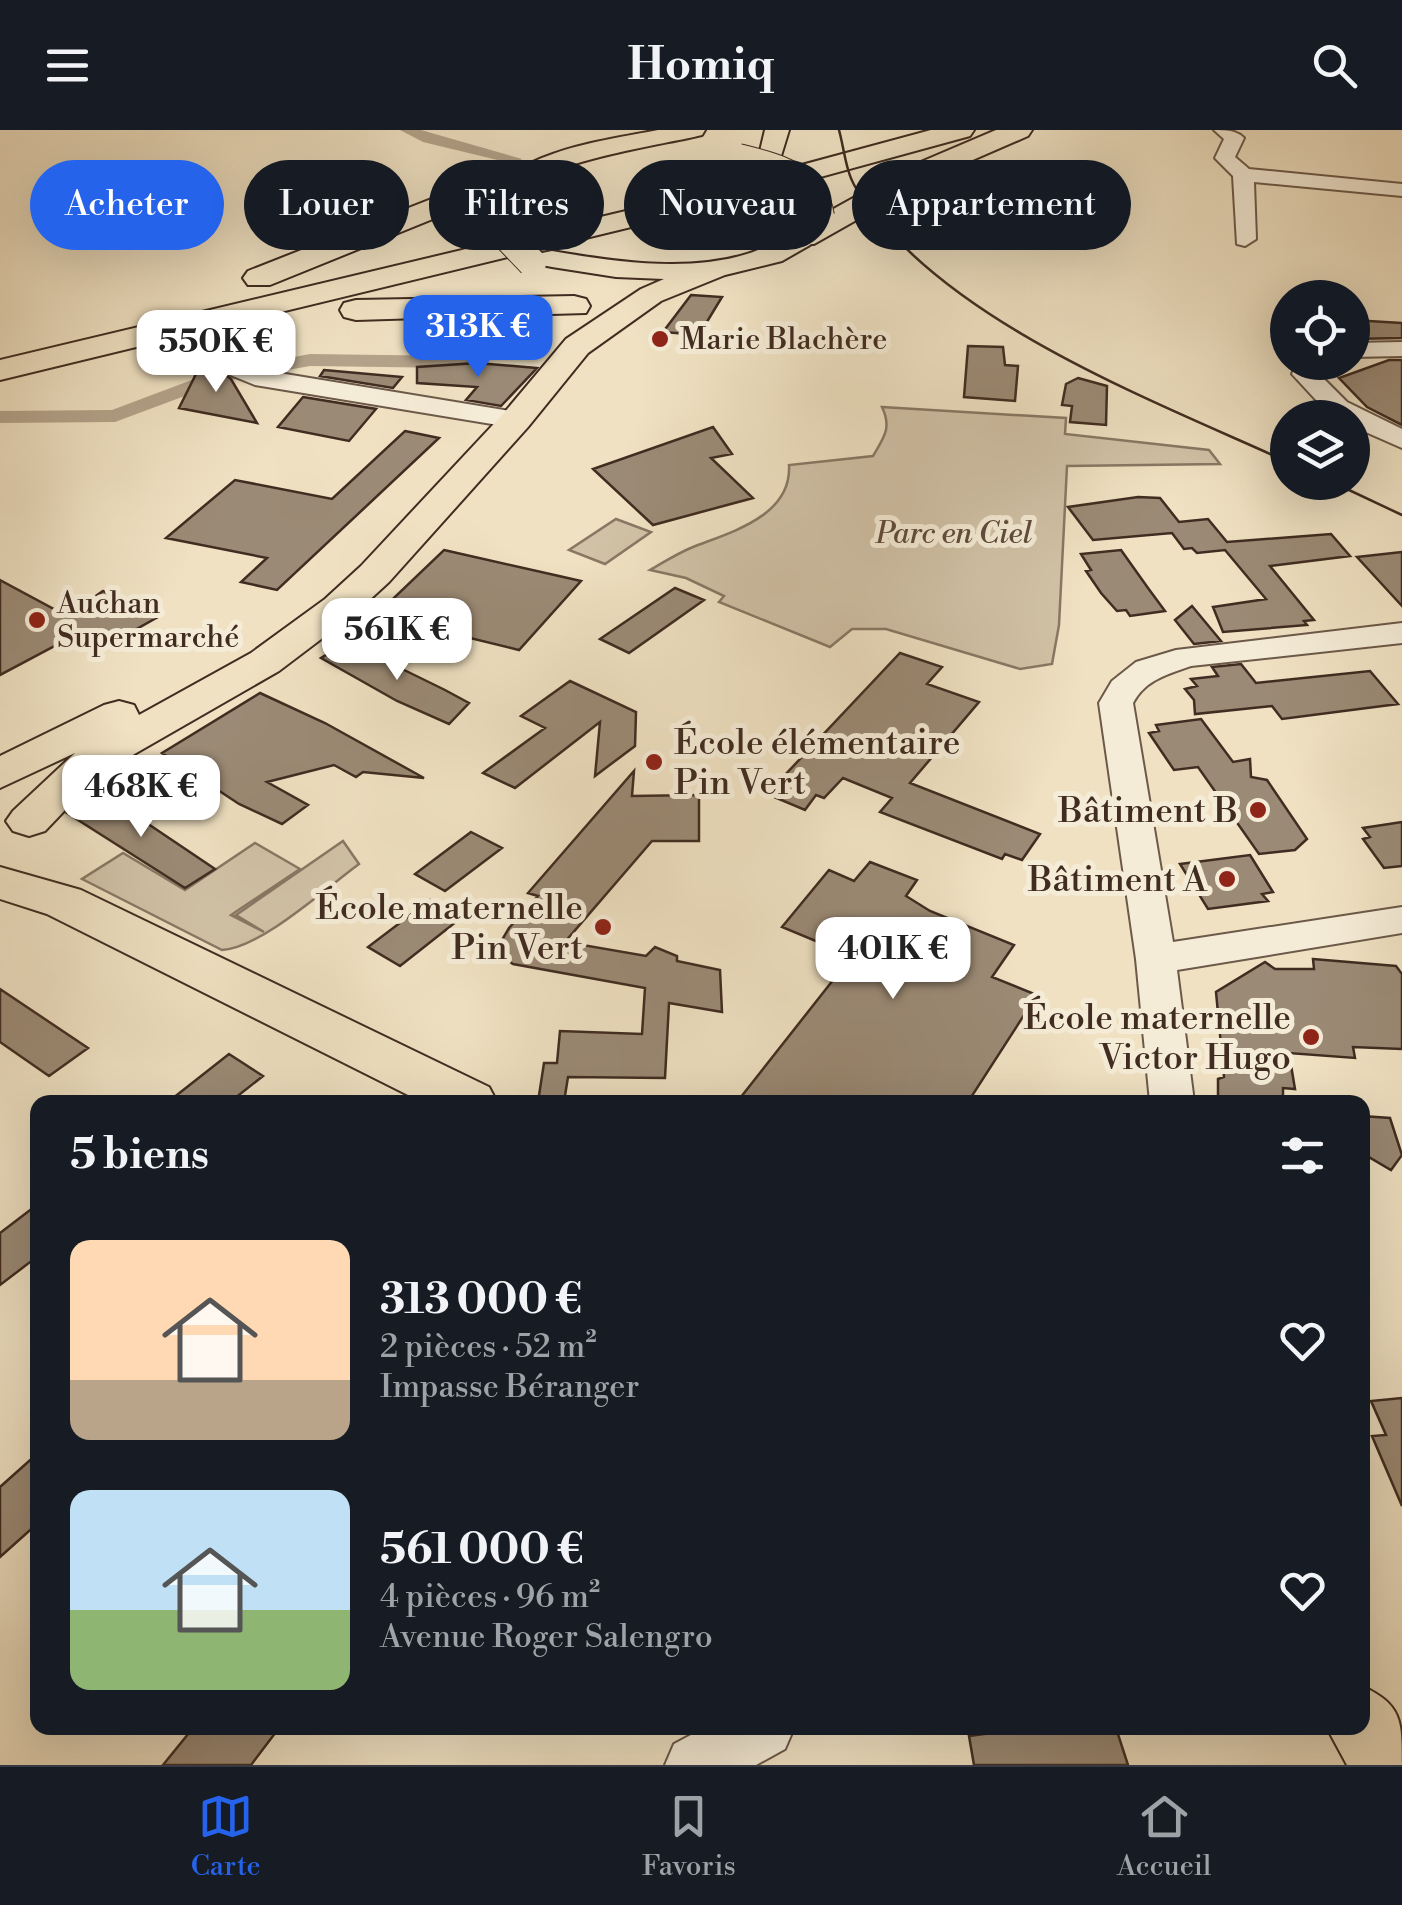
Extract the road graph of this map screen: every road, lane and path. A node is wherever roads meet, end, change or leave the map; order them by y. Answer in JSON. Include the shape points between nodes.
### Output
{"nodes":[{"id":1,"x":922,"y":130,"type":"edge"},
{"id":2,"x":961,"y":130,"type":"edge"},
{"id":3,"x":1019,"y":130,"type":"edge"},
{"id":4,"x":1224,"y":130,"type":"edge"},
{"id":5,"x":776,"y":144,"type":"edge"},
{"id":6,"x":713,"y":149,"type":"edge"},
{"id":7,"x":874,"y":149,"type":"junction"},
{"id":8,"x":571,"y":160,"type":"edge"},
{"id":9,"x":832,"y":161,"type":"edge"},
{"id":10,"x":1243,"y":176,"type":"junction"},
{"id":11,"x":1402,"y":190,"type":"edge"},
{"id":12,"x":624,"y":209,"type":"edge"},
{"id":13,"x":429,"y":210,"type":"edge"},
{"id":14,"x":624,"y":213,"type":"edge"},
{"id":15,"x":832,"y":219,"type":"edge"},
{"id":16,"x":1245,"y":240,"type":"dead end"},
{"id":17,"x":527,"y":250,"type":"edge"},
{"id":18,"x":772,"y":250,"type":"edge"},
{"id":19,"x":533,"y":255,"type":"junction"},
{"id":20,"x":719,"y":267,"type":"junction"},
{"id":21,"x":652,"y":295,"type":"junction"},
{"id":22,"x":574,"y":306,"type":"junction"},
{"id":23,"x":457,"y":307,"type":"junction"},
{"id":24,"x":577,"y":346,"type":"junction"},
{"id":25,"x":1402,"y":348,"type":"edge"},
{"id":26,"x":1370,"y":349,"type":"edge"},
{"id":27,"x":0,"y":353,"type":"edge"},
{"id":28,"x":0,"y":370,"type":"edge"},
{"id":29,"x":241,"y":372,"type":"dead end"},
{"id":30,"x":0,"y":378,"type":"edge"},
{"id":31,"x":1312,"y":380,"type":"edge"},
{"id":32,"x":516,"y":420,"type":"junction"},
{"id":33,"x":1402,"y":440,"type":"edge"},
{"id":34,"x":339,"y":608,"type":"junction"},
{"id":35,"x":1402,"y":633,"type":"edge"},
{"id":36,"x":0,"y":774,"type":"edge"},
{"id":37,"x":13,"y":830,"type":"edge"},
{"id":38,"x":0,"y":883,"type":"edge"},
{"id":39,"x":64,"y":902,"type":"junction"},
{"id":40,"x":1402,"y":920,"type":"edge"},
{"id":41,"x":1156,"y":960,"type":"junction"},
{"id":42,"x":456,"y":1095,"type":"edge"},
{"id":43,"x":1171,"y":1095,"type":"edge"},
{"id":44,"x":1370,"y":1734,"type":"edge"},
{"id":45,"x":751,"y":1735,"type":"edge"},
{"id":46,"x":695,"y":1765,"type":"edge"},
{"id":47,"x":1393,"y":1765,"type":"edge"}],
"edges":[{"from":1,"to":7,"type":"highway"},
{"from":2,"to":7,"type":"highway"},
{"from":3,"to":15,"type":"highway"},
{"from":4,"to":10,"type":"street","via":[[1234,138],[1225,158]]},
{"from":5,"to":6,"type":"main road","bridge":true},
{"from":6,"to":8,"type":"main road"},
{"from":7,"to":9,"type":"highway"},
{"from":10,"to":11,"type":"street"},
{"from":10,"to":16,"type":"street"},
{"from":12,"to":27,"type":"highway"},
{"from":13,"to":27,"type":"highway","via":[[227,290]]},
{"from":14,"to":28,"type":"highway"},
{"from":17,"to":19,"type":"main road","bridge":true},
{"from":18,"to":20,"type":"main road"},
{"from":19,"to":20,"type":"main road","via":[[626,271]]},
{"from":19,"to":22,"type":"main road"},
{"from":20,"to":21,"type":"main road"},
{"from":21,"to":22,"type":"main road"},
{"from":21,"to":24,"type":"main road"},
{"from":22,"to":23,"type":"highway"},
{"from":22,"to":24,"type":"main road"},
{"from":23,"to":24,"type":"highway","via":[[532,317]]},
{"from":23,"to":30,"type":"highway","via":[[281,318]]},
{"from":24,"to":32,"type":"main road"},
{"from":25,"to":26,"type":"street"},
{"from":29,"to":32,"type":"street"},
{"from":31,"to":33,"type":"street","via":[[1338,408]]},
{"from":32,"to":34,"type":"main road"},
{"from":34,"to":36,"type":"main road"},
{"from":34,"to":37,"type":"main road","via":[[265,662],[101,755]]},
{"from":35,"to":41,"type":"street","via":[[1188,657],[1148,670],[1124,688],[1116,703]]},
{"from":37,"to":39,"type":"main road","via":[[38,874]]},
{"from":38,"to":39,"type":"main road"},
{"from":39,"to":42,"type":"main road"},
{"from":40,"to":41,"type":"street"},
{"from":41,"to":43,"type":"street"},
{"from":44,"to":47,"type":"main road"},
{"from":45,"to":46,"type":"street"}]}
